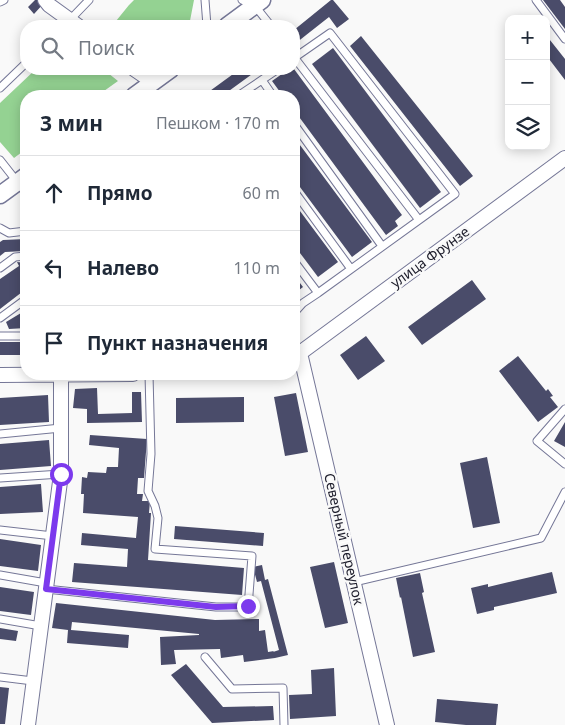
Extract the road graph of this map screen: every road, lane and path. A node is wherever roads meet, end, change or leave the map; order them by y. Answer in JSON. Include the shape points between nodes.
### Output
{"nodes":[{"id":1,"x":4,"y":0,"type":"edge"},
{"id":2,"x":45,"y":0,"type":"edge"},
{"id":3,"x":89,"y":0,"type":"edge"},
{"id":4,"x":205,"y":0,"type":"edge"},
{"id":5,"x":536,"y":0,"type":"edge"},
{"id":6,"x":0,"y":2,"type":"edge"},
{"id":7,"x":253,"y":2,"type":"edge"},
{"id":8,"x":66,"y":20,"type":"edge"},
{"id":9,"x":73,"y":20,"type":"edge"},
{"id":10,"x":207,"y":20,"type":"edge"},
{"id":11,"x":234,"y":20,"type":"edge"},
{"id":12,"x":266,"y":20,"type":"edge"},
{"id":13,"x":565,"y":38,"type":"edge"},
{"id":14,"x":300,"y":53,"type":"edge"},
{"id":15,"x":300,"y":65,"type":"edge"},
{"id":16,"x":20,"y":69,"type":"edge"},
{"id":17,"x":142,"y":75,"type":"edge"},
{"id":18,"x":162,"y":75,"type":"edge"},
{"id":19,"x":269,"y":75,"type":"edge"},
{"id":20,"x":262,"y":80,"type":"junction"},
{"id":21,"x":152,"y":82,"type":"junction"},
{"id":22,"x":0,"y":88,"type":"edge"},
{"id":23,"x":142,"y":90,"type":"edge"},
{"id":24,"x":247,"y":90,"type":"edge"},
{"id":25,"x":269,"y":90,"type":"edge"},
{"id":26,"x":300,"y":132,"type":"edge"},
{"id":27,"x":565,"y":158,"type":"edge"},
{"id":28,"x":0,"y":160,"type":"edge"},
{"id":29,"x":20,"y":179,"type":"edge"},
{"id":30,"x":20,"y":185,"type":"edge"},
{"id":31,"x":0,"y":195,"type":"edge"},
{"id":32,"x":300,"y":199,"type":"edge"},
{"id":33,"x":419,"y":220,"type":"junction"},
{"id":34,"x":0,"y":228,"type":"edge"},
{"id":35,"x":20,"y":232,"type":"edge"},
{"id":36,"x":382,"y":246,"type":"junction"},
{"id":37,"x":20,"y":257,"type":"edge"},
{"id":38,"x":0,"y":268,"type":"edge"},
{"id":39,"x":300,"y":269,"type":"edge"},
{"id":40,"x":351,"y":269,"type":"junction"},
{"id":41,"x":318,"y":293,"type":"junction"},
{"id":42,"x":20,"y":303,"type":"edge"},
{"id":43,"x":300,"y":306,"type":"edge"},
{"id":44,"x":0,"y":318,"type":"edge"},
{"id":45,"x":0,"y":336,"type":"edge"},
{"id":46,"x":20,"y":336,"type":"edge"},
{"id":47,"x":300,"y":348,"type":"edge"},
{"id":48,"x":300,"y":367,"type":"edge"},
{"id":49,"x":0,"y":375,"type":"edge"},
{"id":50,"x":20,"y":375,"type":"edge"},
{"id":51,"x":61,"y":380,"type":"edge"},
{"id":52,"x":149,"y":380,"type":"edge"},
{"id":53,"x":565,"y":408,"type":"edge"},
{"id":54,"x":61,"y":428,"type":"junction"},
{"id":55,"x":0,"y":434,"type":"edge"},
{"id":56,"x":565,"y":464,"type":"edge"},
{"id":57,"x":61,"y":474,"type":"junction"},
{"id":58,"x":0,"y":478,"type":"edge"},
{"id":59,"x":565,"y":492,"type":"edge"},
{"id":60,"x":0,"y":530,"type":"edge"},
{"id":61,"x":53,"y":536,"type":"junction"},
{"id":62,"x":0,"y":575,"type":"edge"},
{"id":63,"x":354,"y":582,"type":"junction"},
{"id":64,"x":46,"y":586,"type":"junction"},
{"id":65,"x":0,"y":619,"type":"edge"},
{"id":66,"x":41,"y":626,"type":"junction"},
{"id":67,"x":205,"y":657,"type":"dead end"},
{"id":68,"x":0,"y":677,"type":"edge"},
{"id":69,"x":34,"y":681,"type":"junction"},
{"id":70,"x":28,"y":725,"type":"edge"},
{"id":71,"x":284,"y":725,"type":"edge"},
{"id":72,"x":387,"y":725,"type":"edge"}],
"edges":[{"from":1,"to":6,"type":"lane"},
{"from":2,"to":8,"type":"street"},
{"from":3,"to":9,"type":"lane"},
{"from":4,"to":10,"type":"lane"},
{"from":5,"to":13,"type":"lane"},
{"from":7,"to":11,"type":"street"},
{"from":7,"to":12,"type":"lane"},
{"from":14,"to":33,"type":"lane","via":[[330,33],[456,194]]},
{"from":15,"to":33,"type":"lane"},
{"from":16,"to":22,"type":"lane"},
{"from":17,"to":21,"type":"street"},
{"from":18,"to":21,"type":"street"},
{"from":19,"to":20,"type":"lane"},
{"from":20,"to":24,"type":"lane"},
{"from":20,"to":25,"type":"lane"},
{"from":21,"to":23,"type":"street"},
{"from":26,"to":36,"type":"lane"},
{"from":27,"to":47,"type":"street","name":"улица Фрунзе"},
{"from":28,"to":29,"type":"lane"},
{"from":30,"to":31,"type":"street"},
{"from":32,"to":40,"type":"lane"},
{"from":33,"to":36,"type":"lane"},
{"from":34,"to":35,"type":"lane","via":[[9,233]]},
{"from":36,"to":40,"type":"lane"},
{"from":37,"to":38,"type":"lane"},
{"from":39,"to":41,"type":"lane"},
{"from":40,"to":41,"type":"lane"},
{"from":41,"to":43,"type":"lane"},
{"from":42,"to":44,"type":"lane"},
{"from":45,"to":46,"type":"lane"},
{"from":48,"to":63,"type":"street","name":"Северный переулок"},
{"from":49,"to":50,"type":"street"},
{"from":51,"to":54,"type":"street"},
{"from":52,"to":64,"type":"lane","via":[[151,454],[148,492],[158,518],[155,548],[252,556],[248,606],[216,607]]},
{"from":53,"to":56,"type":"lane","via":[[537,441]]},
{"from":54,"to":55,"type":"lane"},
{"from":54,"to":57,"type":"street"},
{"from":57,"to":58,"type":"lane"},
{"from":57,"to":61,"type":"street"},
{"from":59,"to":63,"type":"lane","via":[[541,538]]},
{"from":60,"to":61,"type":"lane"},
{"from":61,"to":64,"type":"street"},
{"from":62,"to":64,"type":"lane"},
{"from":63,"to":72,"type":"street","name":"Северный переулок"},
{"from":64,"to":66,"type":"street"},
{"from":65,"to":66,"type":"lane"},
{"from":66,"to":69,"type":"street"},
{"from":67,"to":71,"type":"lane","via":[[232,689],[283,688]]},
{"from":68,"to":69,"type":"lane"},
{"from":69,"to":70,"type":"street"}]}
